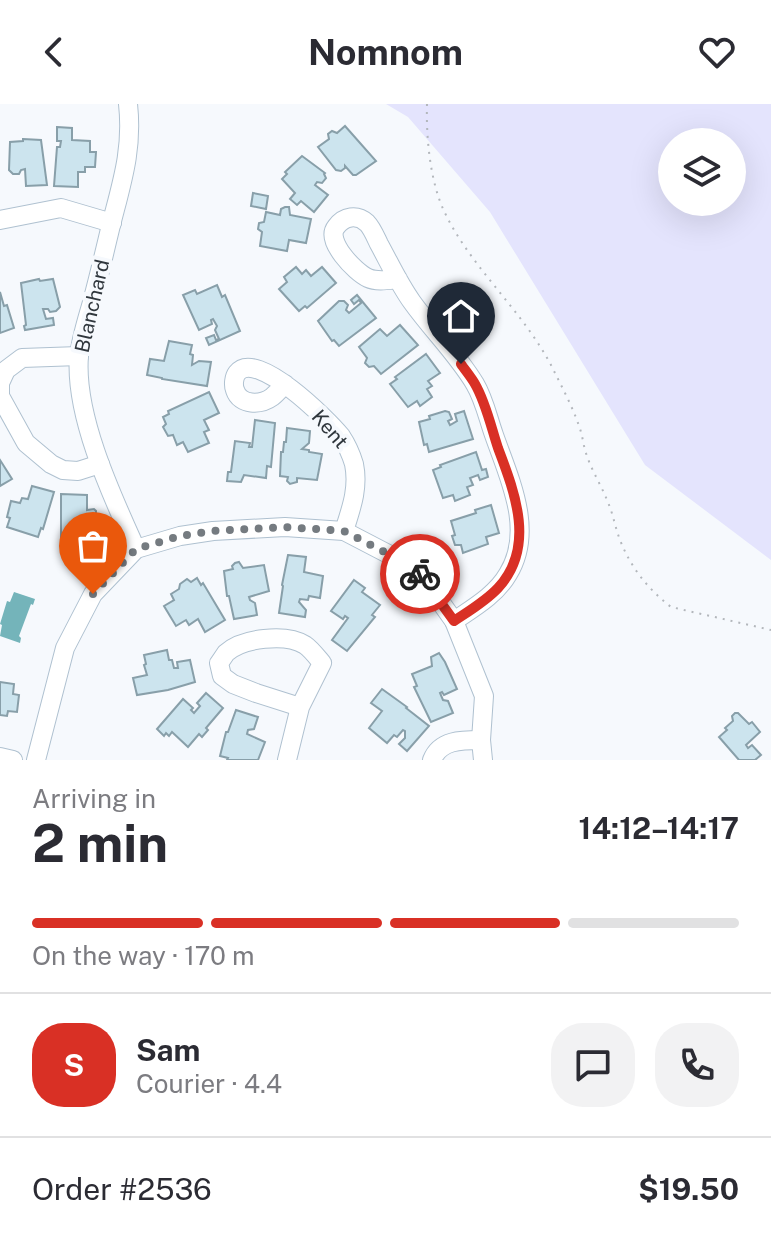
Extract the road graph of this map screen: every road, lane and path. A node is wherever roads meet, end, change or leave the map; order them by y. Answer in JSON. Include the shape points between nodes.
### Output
{"nodes":[{"id":1,"x":128,"y":104,"type":"edge"},
{"id":2,"x":427,"y":104,"type":"edge"},
{"id":3,"x":0,"y":220,"type":"edge"},
{"id":4,"x":112,"y":223,"type":"junction"},
{"id":5,"x":398,"y":279,"type":"dead end"},
{"id":6,"x":79,"y":356,"type":"junction"},
{"id":7,"x":285,"y":384,"type":"dead end"},
{"id":8,"x":100,"y":464,"type":"junction"},
{"id":9,"x":344,"y":531,"type":"junction"},
{"id":10,"x":136,"y":549,"type":"junction"},
{"id":11,"x":454,"y":621,"type":"junction"},
{"id":12,"x":771,"y":630,"type":"edge"},
{"id":13,"x":300,"y":707,"type":"junction"},
{"id":14,"x":481,"y":740,"type":"junction"},
{"id":15,"x":0,"y":757,"type":"edge"},
{"id":16,"x":13,"y":760,"type":"edge"},
{"id":17,"x":36,"y":760,"type":"edge"},
{"id":18,"x":287,"y":760,"type":"edge"},
{"id":19,"x":432,"y":760,"type":"edge"},
{"id":20,"x":483,"y":760,"type":"edge"}],
"edges":[{"from":1,"to":4,"type":"street","name":"Blanchard","via":[[129,151]]},
{"from":2,"to":12,"type":"path","via":[[434,181],[443,210],[553,369],[638,574],[671,607]]},
{"from":3,"to":4,"type":"street","via":[[61,208]]},
{"from":4,"to":6,"type":"street","name":"Blanchard"},
{"from":5,"to":11,"type":"street","via":[[476,385],[518,510],[518,545],[508,575]]},
{"from":6,"to":8,"type":"street","name":"Blanchard","via":[[83,400]]},
{"from":6,"to":8,"type":"street","via":[[22,358],[6,370],[0,396],[26,443],[51,464],[78,471]]},
{"from":7,"to":9,"type":"street","name":"Kent","via":[[350,450],[355,493]]},
{"from":8,"to":10,"type":"street","name":"Blanchard"},
{"from":9,"to":10,"type":"street","via":[[213,531]]},
{"from":9,"to":11,"type":"street","via":[[417,569]]},
{"from":10,"to":17,"type":"street","via":[[93,594],[65,648]]},
{"from":11,"to":14,"type":"street","via":[[484,696]]},
{"from":13,"to":13,"type":"street","via":[[233,684],[222,676],[219,663],[235,647],[259,640],[307,646],[322,663]]},
{"from":13,"to":18,"type":"street"},
{"from":14,"to":19,"type":"street","via":[[446,744]]},
{"from":14,"to":20,"type":"street"},
{"from":15,"to":16,"type":"street"}]}
